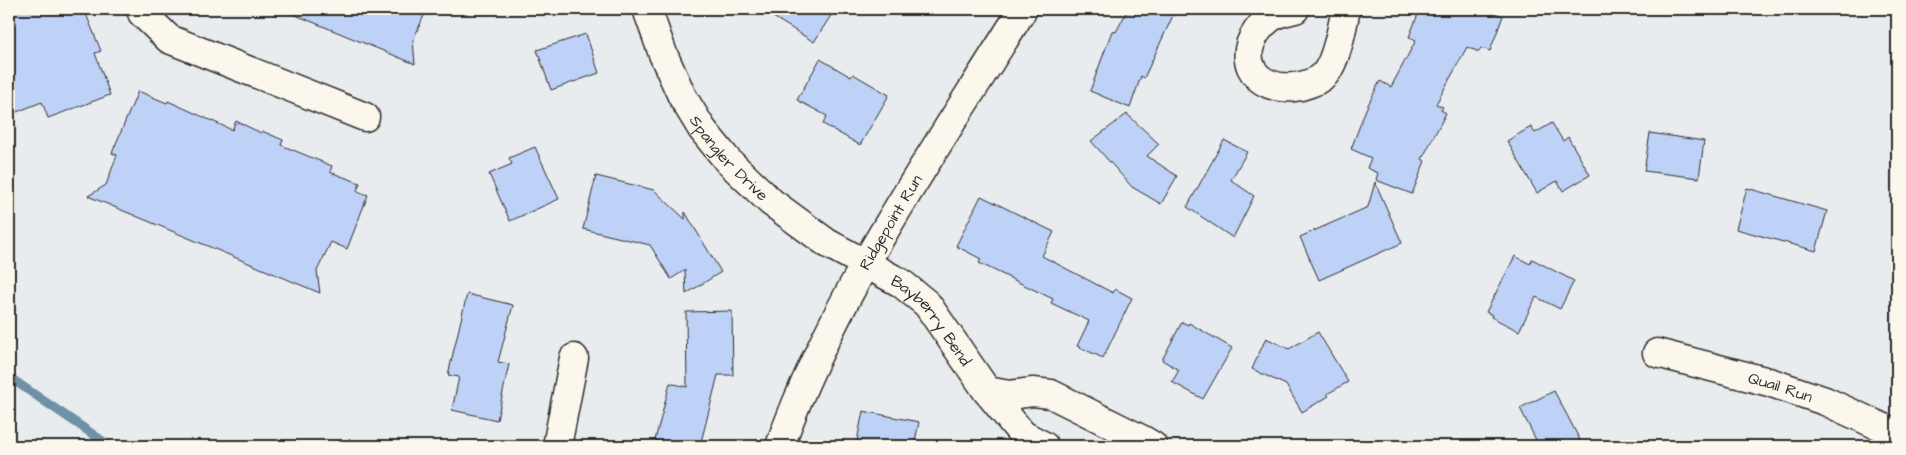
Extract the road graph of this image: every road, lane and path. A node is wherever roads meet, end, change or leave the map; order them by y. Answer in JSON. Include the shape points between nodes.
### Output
{"nodes":[{"id":1,"x":141,"y":9,"type":"edge"},
{"id":2,"x":647,"y":9,"type":"edge"},
{"id":3,"x":1024,"y":9,"type":"edge"},
{"id":4,"x":1295,"y":9,"type":"edge"},
{"id":5,"x":1346,"y":9,"type":"edge"},
{"id":6,"x":365,"y":117,"type":"dead end"},
{"id":7,"x":865,"y":263,"type":"junction"},
{"id":8,"x":1657,"y":354,"type":"dead end"},
{"id":9,"x":574,"y":358,"type":"dead end"},
{"id":10,"x":988,"y":391,"type":"junction"},
{"id":11,"x":1897,"y":434,"type":"edge"},
{"id":12,"x":558,"y":446,"type":"edge"},
{"id":13,"x":780,"y":446,"type":"edge"},
{"id":14,"x":1044,"y":446,"type":"edge"},
{"id":15,"x":1153,"y":446,"type":"edge"}],
"edges":[{"from":1,"to":6,"type":"street","via":[[169,39]]},
{"from":2,"to":7,"type":"street","name":"Spangler Drive","via":[[682,96],[702,129],[728,161],[771,202],[827,243]]},
{"from":3,"to":7,"type":"street","name":"Ridgepoint Run"},
{"from":4,"to":5,"type":"street","via":[[1271,17],[1254,35],[1248,56],[1251,70],[1265,82],[1287,89],[1311,84],[1324,74],[1333,58]]},
{"from":7,"to":10,"type":"street","name":"Bayberry Bend","via":[[901,283],[926,304]]},
{"from":7,"to":13,"type":"street","name":"Ridgepoint Run","via":[[801,390]]},
{"from":8,"to":11,"type":"street","name":"Quail Run","via":[[1769,382],[1825,401]]},
{"from":9,"to":12,"type":"street"},
{"from":10,"to":14,"type":"street","name":"Bayberry Bend","via":[[1023,435]]},
{"from":10,"to":15,"type":"street","via":[[1009,395],[1052,394]]}]}
